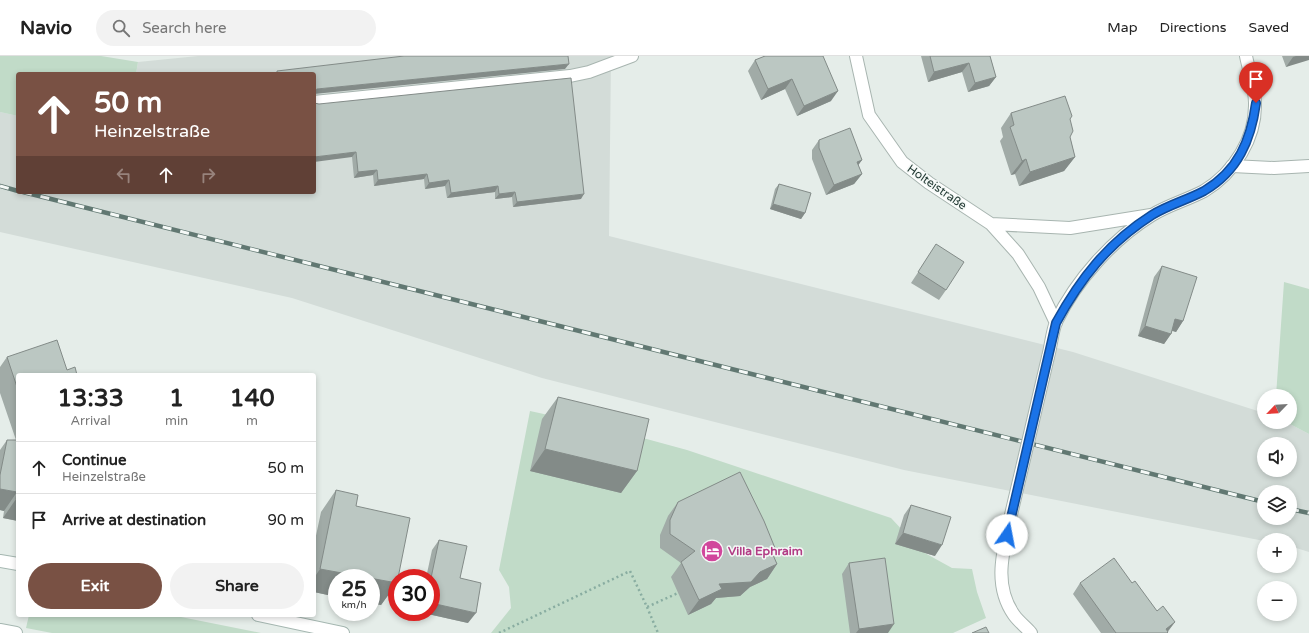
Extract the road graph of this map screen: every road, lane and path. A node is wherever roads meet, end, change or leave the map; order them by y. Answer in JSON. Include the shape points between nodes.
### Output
{"nodes":[{"id":1,"x":632,"y":56,"type":"edge"},
{"id":2,"x":856,"y":56,"type":"edge"},
{"id":3,"x":1246,"y":56,"type":"edge"},
{"id":4,"x":316,"y":102,"type":"edge"},
{"id":5,"x":1232,"y":166,"type":"junction"},
{"id":6,"x":1309,"y":166,"type":"edge"},
{"id":7,"x":1152,"y":215,"type":"junction"},
{"id":8,"x":991,"y":224,"type":"junction"},
{"id":9,"x":1056,"y":323,"type":"junction"},
{"id":10,"x":0,"y":561,"type":"edge"},
{"id":11,"x":16,"y":564,"type":"edge"},
{"id":12,"x":678,"y":593,"type":"dead end"},
{"id":13,"x":646,"y":607,"type":"junction"},
{"id":14,"x":267,"y":617,"type":"edge"},
{"id":15,"x":0,"y":630,"type":"edge"},
{"id":16,"x":16,"y":633,"type":"edge"},
{"id":17,"x":343,"y":633,"type":"edge"},
{"id":18,"x":499,"y":633,"type":"edge"},
{"id":19,"x":658,"y":633,"type":"edge"},
{"id":20,"x":1031,"y":633,"type":"edge"}],
"edges":[{"from":1,"to":4,"type":"street","via":[[589,72],[570,76]]},
{"from":2,"to":8,"type":"street","name":"Holteistraße","via":[[869,115],[902,162],[929,184]]},
{"from":3,"to":5,"type":"street","via":[[1256,103],[1253,126],[1244,149]]},
{"from":5,"to":6,"type":"street"},
{"from":5,"to":7,"type":"street","via":[[1221,179],[1204,191]]},
{"from":7,"to":8,"type":"street","name":"Holteistraße","via":[[1070,228]]},
{"from":7,"to":9,"type":"street","via":[[1104,252],[1071,296]]},
{"from":8,"to":9,"type":"street","name":"Holteistraße","via":[[1018,254],[1039,286]]},
{"from":9,"to":20,"type":"street","bridge":true,"via":[[1000,566],[1005,598],[1014,616]]},
{"from":10,"to":11,"type":"street"},
{"from":12,"to":13,"type":"path"},
{"from":13,"to":18,"type":"path","via":[[630,571]]},
{"from":13,"to":19,"type":"path"},
{"from":14,"to":17,"type":"street"},
{"from":15,"to":16,"type":"street"}]}
